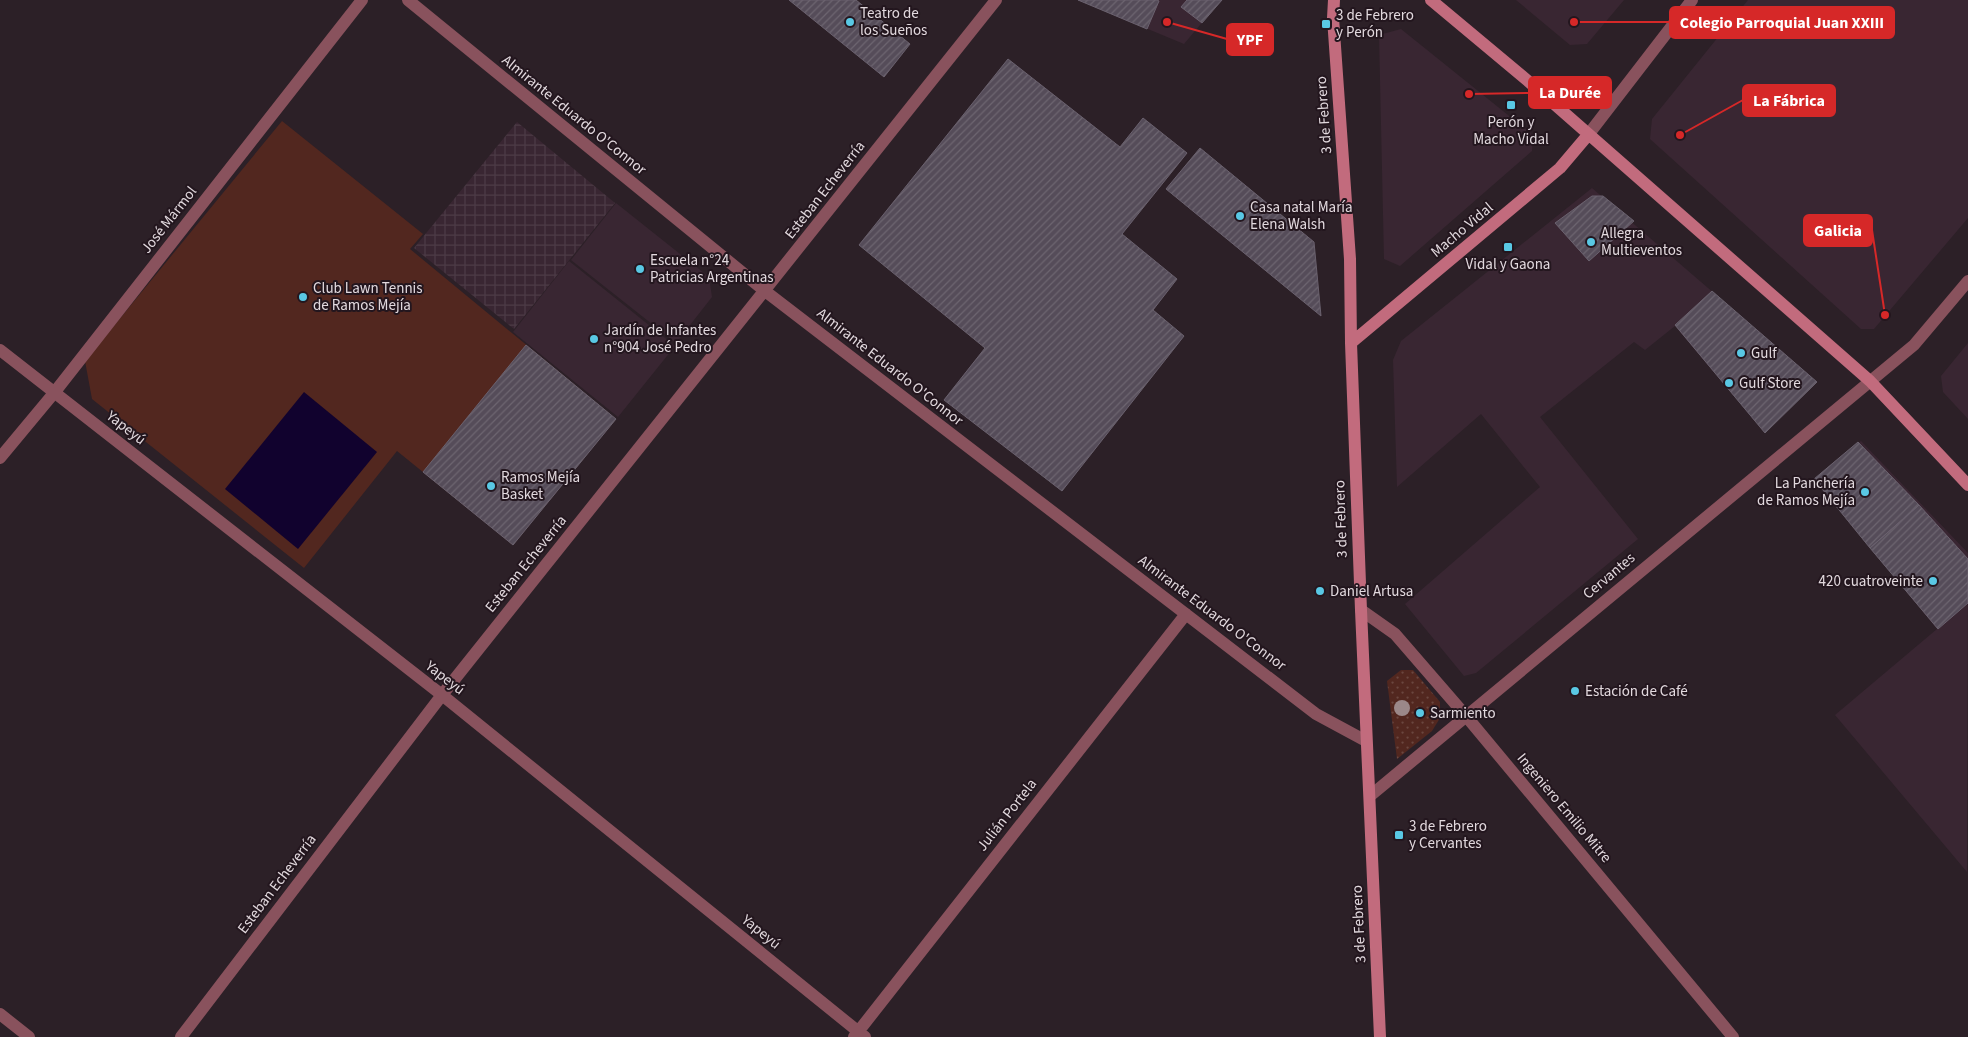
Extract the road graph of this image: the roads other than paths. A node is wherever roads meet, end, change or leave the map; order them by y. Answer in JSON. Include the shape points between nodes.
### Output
{"nodes":[{"id":1,"x":362,"y":0,"type":"edge"},
{"id":2,"x":408,"y":0,"type":"edge"},
{"id":3,"x":996,"y":0,"type":"edge"},
{"id":4,"x":1334,"y":0,"type":"edge"},
{"id":5,"x":1431,"y":0,"type":"edge"},
{"id":6,"x":1692,"y":0,"type":"edge"},
{"id":7,"x":1588,"y":135,"type":"junction"},
{"id":8,"x":1968,"y":281,"type":"edge"},
{"id":9,"x":765,"y":291,"type":"junction"},
{"id":10,"x":1351,"y":343,"type":"junction"},
{"id":11,"x":0,"y":350,"type":"edge"},
{"id":12,"x":1870,"y":382,"type":"junction"},
{"id":13,"x":54,"y":393,"type":"junction"},
{"id":14,"x":0,"y":458,"type":"edge"},
{"id":15,"x":1968,"y":485,"type":"edge"},
{"id":16,"x":1361,"y":610,"type":"junction"},
{"id":17,"x":1186,"y":614,"type":"junction"},
{"id":18,"x":442,"y":695,"type":"junction"},
{"id":19,"x":1466,"y":716,"type":"junction"},
{"id":20,"x":1366,"y":742,"type":"junction"},
{"id":21,"x":1370,"y":796,"type":"junction"},
{"id":22,"x":0,"y":1014,"type":"edge"},
{"id":23,"x":859,"y":1035,"type":"edge"},
{"id":24,"x":29,"y":1037,"type":"edge"},
{"id":25,"x":181,"y":1037,"type":"edge"},
{"id":26,"x":1380,"y":1037,"type":"edge"},
{"id":27,"x":1733,"y":1037,"type":"edge"}],
"edges":[{"from":1,"to":13,"type":"street","name":"José Mármol"},
{"from":2,"to":9,"type":"street","name":"Almirante Eduardo O'Connor"},
{"from":3,"to":9,"type":"street","name":"Esteban Echeverría"},
{"from":4,"to":10,"type":"main road","name":"3 de Febrero","via":[[1350,259]]},
{"from":5,"to":7,"type":"main road"},
{"from":6,"to":7,"type":"street"},
{"from":7,"to":10,"type":"main road","name":"Macho Vidal","via":[[1560,168]]},
{"from":7,"to":12,"type":"main road"},
{"from":8,"to":12,"type":"street","name":"Cervantes","via":[[1914,345]]},
{"from":9,"to":17,"type":"street","name":"Almirante Eduardo O'Connor"},
{"from":9,"to":18,"type":"street","name":"Esteban Echeverría"},
{"from":10,"to":16,"type":"main road","name":"3 de Febrero"},
{"from":11,"to":13,"type":"street","name":"Yapeyú"},
{"from":12,"to":15,"type":"main road"},
{"from":12,"to":19,"type":"street","name":"Cervantes"},
{"from":13,"to":14,"type":"street","name":"José Mármol"},
{"from":13,"to":18,"type":"street","name":"Yapeyú"},
{"from":16,"to":19,"type":"street","name":"Ingeniero Emilio Mitre","via":[[1395,634]]},
{"from":16,"to":20,"type":"main road","name":"3 de Febrero"},
{"from":17,"to":20,"type":"street","name":"Almirante Eduardo O'Connor","via":[[1316,714]]},
{"from":17,"to":23,"type":"street","name":"Julián Portela"},
{"from":18,"to":23,"type":"street","name":"Yapeyú"},
{"from":18,"to":25,"type":"street","name":"Esteban Echeverría"},
{"from":19,"to":21,"type":"street","name":"Cervantes"},
{"from":19,"to":27,"type":"street","name":"Ingeniero Emilio Mitre"},
{"from":20,"to":21,"type":"main road","name":"3 de Febrero"},
{"from":21,"to":26,"type":"main road","name":"3 de Febrero"},
{"from":22,"to":24,"type":"street"}]}
